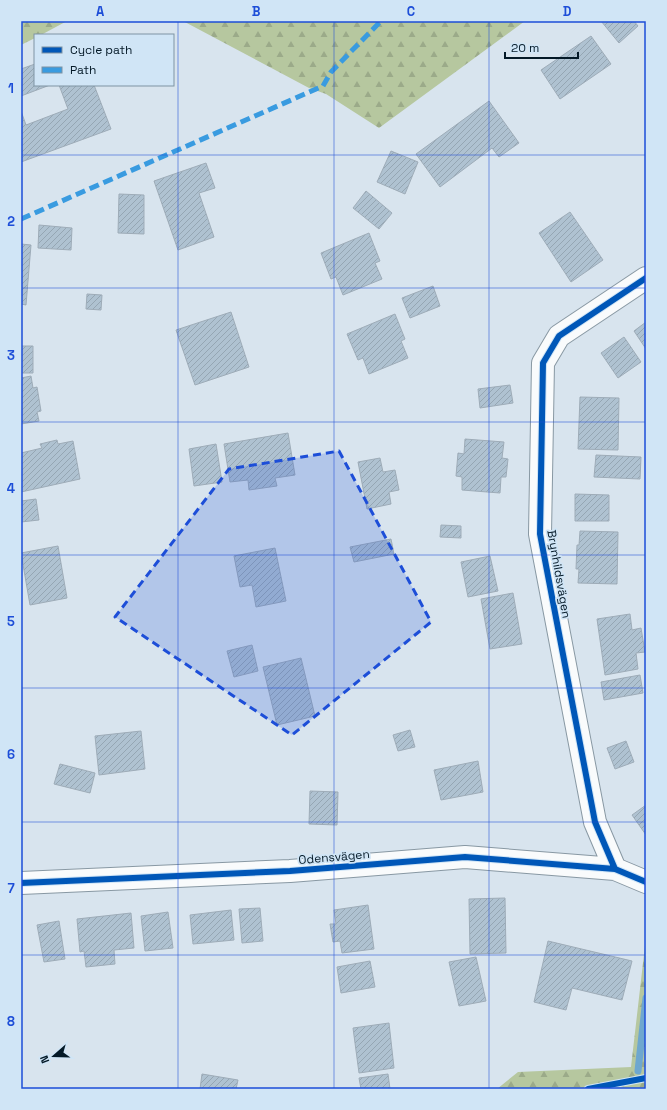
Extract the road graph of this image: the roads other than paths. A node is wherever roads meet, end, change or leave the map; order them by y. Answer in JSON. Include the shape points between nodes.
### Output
{"nodes":[{"id":1,"x":646,"y":278,"type":"edge"},
{"id":2,"x":615,"y":869,"type":"junction"},
{"id":3,"x":21,"y":881,"type":"edge"},
{"id":4,"x":646,"y":882,"type":"edge"}],
"edges":[{"from":1,"to":2,"type":"street","name":"Brynhildsvägen","via":[[559,336],[543,363],[540,534],[595,822]]},
{"from":2,"to":3,"type":"street","name":"Odensvägen","via":[[465,857],[290,871]]},
{"from":2,"to":4,"type":"street","name":"Odensvägen"}]}
